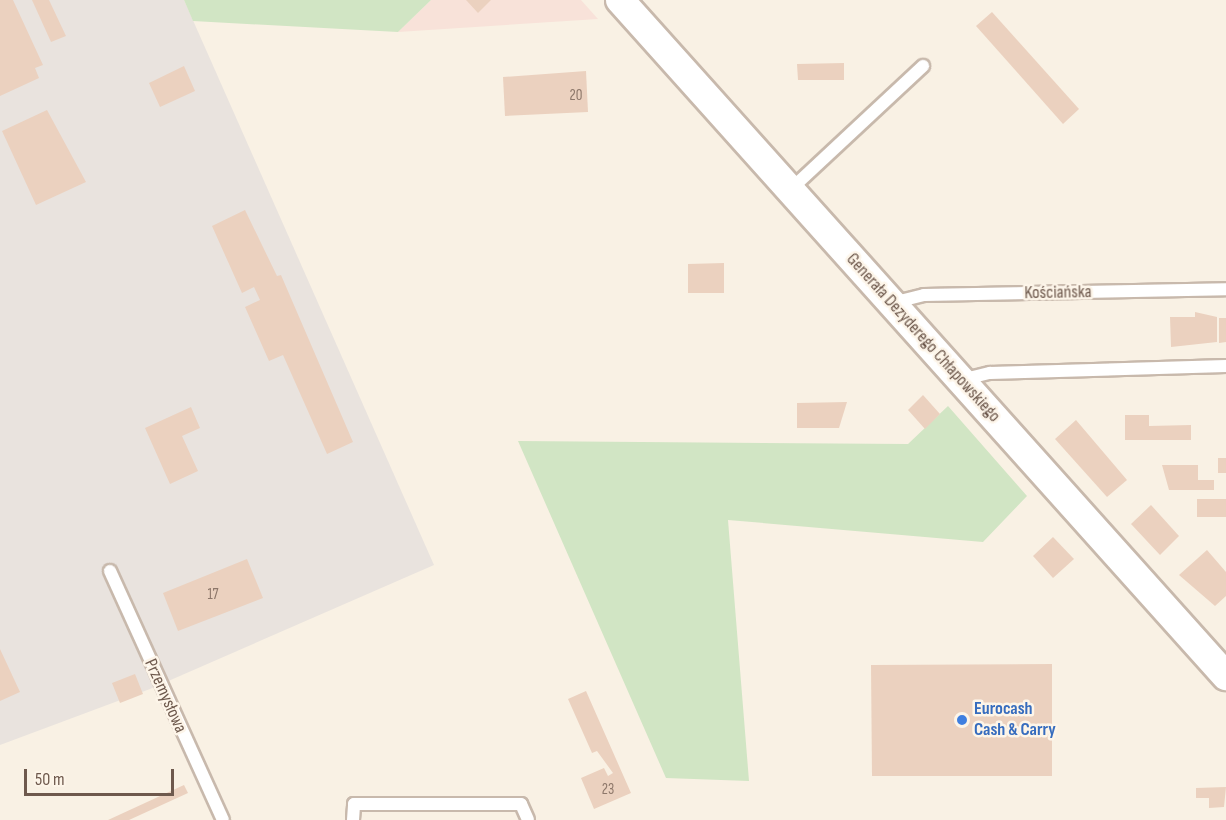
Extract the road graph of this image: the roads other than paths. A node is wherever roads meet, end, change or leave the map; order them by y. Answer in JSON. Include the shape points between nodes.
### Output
{"nodes":[{"id":1,"x":620,"y":0,"type":"edge"},
{"id":2,"x":923,"y":66,"type":"dead end"},
{"id":3,"x":790,"y":190,"type":"junction"},
{"id":4,"x":1226,"y":289,"type":"edge"},
{"id":5,"x":892,"y":303,"type":"junction"},
{"id":6,"x":1226,"y":366,"type":"edge"},
{"id":7,"x":961,"y":380,"type":"junction"},
{"id":8,"x":110,"y":571,"type":"dead end"},
{"id":9,"x":1226,"y":676,"type":"edge"},
{"id":10,"x":223,"y":820,"type":"edge"},
{"id":11,"x":353,"y":820,"type":"edge"},
{"id":12,"x":528,"y":820,"type":"edge"}],
"edges":[{"from":1,"to":3,"type":"street","name":"Generała Dezyderego Chłapowskiego"},
{"from":2,"to":3,"type":"lane"},
{"from":3,"to":5,"type":"street","name":"Generała Dezyderego Chłapowskiego"},
{"from":4,"to":5,"type":"lane","name":"Kościańska","via":[[924,296]]},
{"from":5,"to":7,"type":"street","name":"Generała Dezyderego Chłapowskiego"},
{"from":6,"to":7,"type":"lane","via":[[990,373]]},
{"from":7,"to":9,"type":"street","name":"Generała Dezyderego Chłapowskiego"},
{"from":8,"to":10,"type":"lane","name":"Przemysłowa"},
{"from":11,"to":12,"type":"lane","via":[[354,804],[521,804]]}]}
